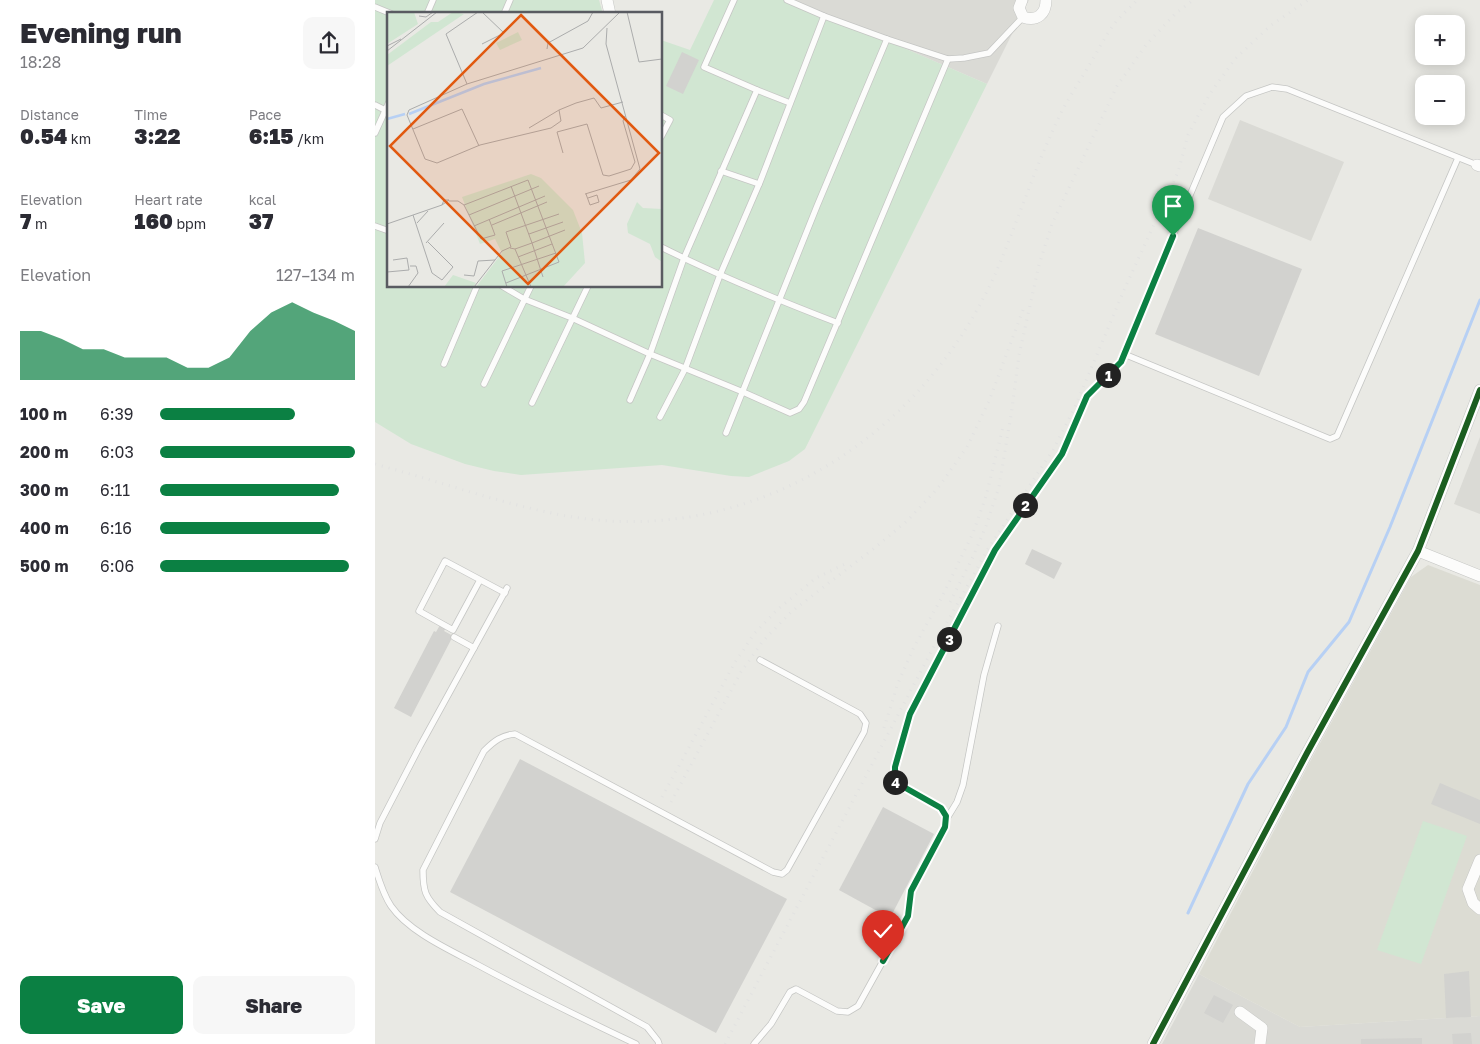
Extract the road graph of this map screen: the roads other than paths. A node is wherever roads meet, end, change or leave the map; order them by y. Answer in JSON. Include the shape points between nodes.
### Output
{"nodes":[{"id":1,"x":377,"y":0,"type":"edge"},
{"id":2,"x":433,"y":0,"type":"edge"},
{"id":3,"x":510,"y":0,"type":"edge"},
{"id":4,"x":735,"y":0,"type":"edge"},
{"id":5,"x":787,"y":0,"type":"edge"},
{"id":6,"x":1022,"y":0,"type":"edge"},
{"id":7,"x":1046,"y":0,"type":"edge"},
{"id":8,"x":375,"y":6,"type":"edge"},
{"id":9,"x":388,"y":12,"type":"edge"},
{"id":10,"x":428,"y":12,"type":"edge"},
{"id":11,"x":505,"y":12,"type":"edge"},
{"id":12,"x":824,"y":16,"type":"junction"},
{"id":13,"x":1023,"y":17,"type":"junction"},
{"id":14,"x":887,"y":39,"type":"junction"},
{"id":15,"x":948,"y":59,"type":"junction"},
{"id":16,"x":757,"y":90,"type":"junction"},
{"id":17,"x":791,"y":103,"type":"junction"},
{"id":18,"x":375,"y":105,"type":"edge"},
{"id":19,"x":387,"y":111,"type":"edge"},
{"id":20,"x":663,"y":116,"type":"edge"},
{"id":21,"x":375,"y":133,"type":"edge"},
{"id":22,"x":663,"y":133,"type":"edge"},
{"id":23,"x":1458,"y":158,"type":"junction"},
{"id":24,"x":1479,"y":166,"type":"edge"},
{"id":25,"x":721,"y":171,"type":"junction"},
{"id":26,"x":759,"y":184,"type":"junction"},
{"id":27,"x":375,"y":226,"type":"edge"},
{"id":28,"x":387,"y":230,"type":"edge"},
{"id":29,"x":663,"y":248,"type":"edge"},
{"id":30,"x":684,"y":258,"type":"junction"},
{"id":31,"x":721,"y":275,"type":"junction"},
{"id":32,"x":476,"y":288,"type":"edge"},
{"id":33,"x":505,"y":288,"type":"edge"},
{"id":34,"x":530,"y":288,"type":"edge"},
{"id":35,"x":587,"y":288,"type":"edge"},
{"id":36,"x":524,"y":299,"type":"junction"},
{"id":37,"x":780,"y":300,"type":"junction"},
{"id":38,"x":572,"y":318,"type":"junction"},
{"id":39,"x":838,"y":323,"type":"junction"},
{"id":40,"x":650,"y":354,"type":"junction"},
{"id":41,"x":1124,"y":354,"type":"junction"},
{"id":42,"x":444,"y":364,"type":"dead end"},
{"id":43,"x":685,"y":369,"type":"junction"},
{"id":44,"x":484,"y":384,"type":"dead end"},
{"id":45,"x":1480,"y":390,"type":"edge"},
{"id":46,"x":743,"y":392,"type":"junction"},
{"id":47,"x":630,"y":400,"type":"dead end"},
{"id":48,"x":532,"y":403,"type":"dead end"},
{"id":49,"x":660,"y":417,"type":"dead end"},
{"id":50,"x":726,"y":434,"type":"dead end"},
{"id":51,"x":1418,"y":551,"type":"junction"},
{"id":52,"x":1480,"y":576,"type":"edge"},
{"id":53,"x":480,"y":580,"type":"junction"},
{"id":54,"x":998,"y":626,"type":"dead end"},
{"id":55,"x":454,"y":637,"type":"dead end"},
{"id":56,"x":474,"y":648,"type":"junction"},
{"id":57,"x":760,"y":660,"type":"dead end"},
{"id":58,"x":945,"y":821,"type":"junction"},
{"id":59,"x":375,"y":839,"type":"edge"},
{"id":60,"x":1480,"y":860,"type":"edge"},
{"id":61,"x":375,"y":867,"type":"edge"},
{"id":62,"x":1480,"y":909,"type":"edge"},
{"id":63,"x":1240,"y":1012,"type":"dead end"},
{"id":64,"x":636,"y":1044,"type":"edge"},
{"id":65,"x":659,"y":1044,"type":"edge"},
{"id":66,"x":754,"y":1044,"type":"edge"},
{"id":67,"x":1153,"y":1044,"type":"edge"},
{"id":68,"x":1261,"y":1044,"type":"edge"}],
"edges":[{"from":1,"to":8,"type":"lane"},
{"from":2,"to":10,"type":"lane"},
{"from":3,"to":11,"type":"lane"},
{"from":4,"to":16,"type":"lane","via":[[704,67]]},
{"from":5,"to":12,"type":"lane"},
{"from":6,"to":13,"type":"street","via":[[1019,8]]},
{"from":7,"to":13,"type":"street","via":[[1042,14],[1037,18]]},
{"from":8,"to":9,"type":"lane"},
{"from":12,"to":14,"type":"lane"},
{"from":12,"to":17,"type":"lane"},
{"from":13,"to":15,"type":"lane","via":[[989,54]]},
{"from":14,"to":15,"type":"lane"},
{"from":14,"to":37,"type":"lane"},
{"from":15,"to":39,"type":"lane"},
{"from":16,"to":17,"type":"lane"},
{"from":16,"to":25,"type":"lane"},
{"from":17,"to":26,"type":"lane"},
{"from":18,"to":19,"type":"lane"},
{"from":19,"to":21,"type":"lane"},
{"from":20,"to":22,"type":"lane","via":[[670,120]]},
{"from":23,"to":24,"type":"lane"},
{"from":23,"to":41,"type":"lane","via":[[1287,89],[1271,87],[1246,96],[1223,117]]},
{"from":23,"to":41,"type":"lane","via":[[1337,436],[1330,439]]},
{"from":25,"to":26,"type":"lane"},
{"from":25,"to":30,"type":"lane"},
{"from":26,"to":31,"type":"lane"},
{"from":27,"to":28,"type":"lane"},
{"from":29,"to":30,"type":"lane"},
{"from":30,"to":31,"type":"lane"},
{"from":30,"to":40,"type":"lane"},
{"from":31,"to":37,"type":"lane"},
{"from":31,"to":43,"type":"lane"},
{"from":32,"to":42,"type":"lane"},
{"from":33,"to":36,"type":"lane"},
{"from":34,"to":36,"type":"lane"},
{"from":35,"to":38,"type":"lane"},
{"from":36,"to":38,"type":"lane"},
{"from":36,"to":44,"type":"lane"},
{"from":37,"to":39,"type":"lane"},
{"from":37,"to":46,"type":"lane"},
{"from":38,"to":40,"type":"lane"},
{"from":38,"to":48,"type":"lane"},
{"from":39,"to":46,"type":"lane","via":[[799,409],[790,413]]},
{"from":40,"to":43,"type":"lane"},
{"from":40,"to":47,"type":"lane"},
{"from":41,"to":58,"type":"lane","via":[[1121,362],[1087,396],[1062,454],[995,550],[910,714],[895,767],[895,782],[941,808]]},
{"from":43,"to":46,"type":"lane"},
{"from":43,"to":49,"type":"lane"},
{"from":45,"to":51,"type":"street"},
{"from":46,"to":50,"type":"lane"},
{"from":51,"to":52,"type":"street"},
{"from":51,"to":67,"type":"street"},
{"from":53,"to":53,"type":"lane","via":[[445,561],[419,611],[453,630]]},
{"from":53,"to":56,"type":"lane","via":[[506,590]]},
{"from":54,"to":58,"type":"lane","via":[[984,675],[963,785]]},
{"from":55,"to":56,"type":"lane"},
{"from":56,"to":59,"type":"lane","via":[[406,771]]},
{"from":57,"to":65,"type":"lane","via":[[860,714],[866,723],[855,749],[782,874],[515,734],[495,740],[484,751],[423,870],[428,900],[440,912],[647,1027]]},
{"from":58,"to":66,"type":"lane","via":[[945,827],[911,891],[908,916],[858,1006],[848,1012],[837,1011],[797,989],[790,992],[771,1024]]},
{"from":60,"to":62,"type":"street","via":[[1467,889],[1473,903]]},
{"from":61,"to":64,"type":"lane","via":[[391,906],[427,938],[539,998]]},
{"from":63,"to":68,"type":"street","via":[[1262,1028]]}]}
